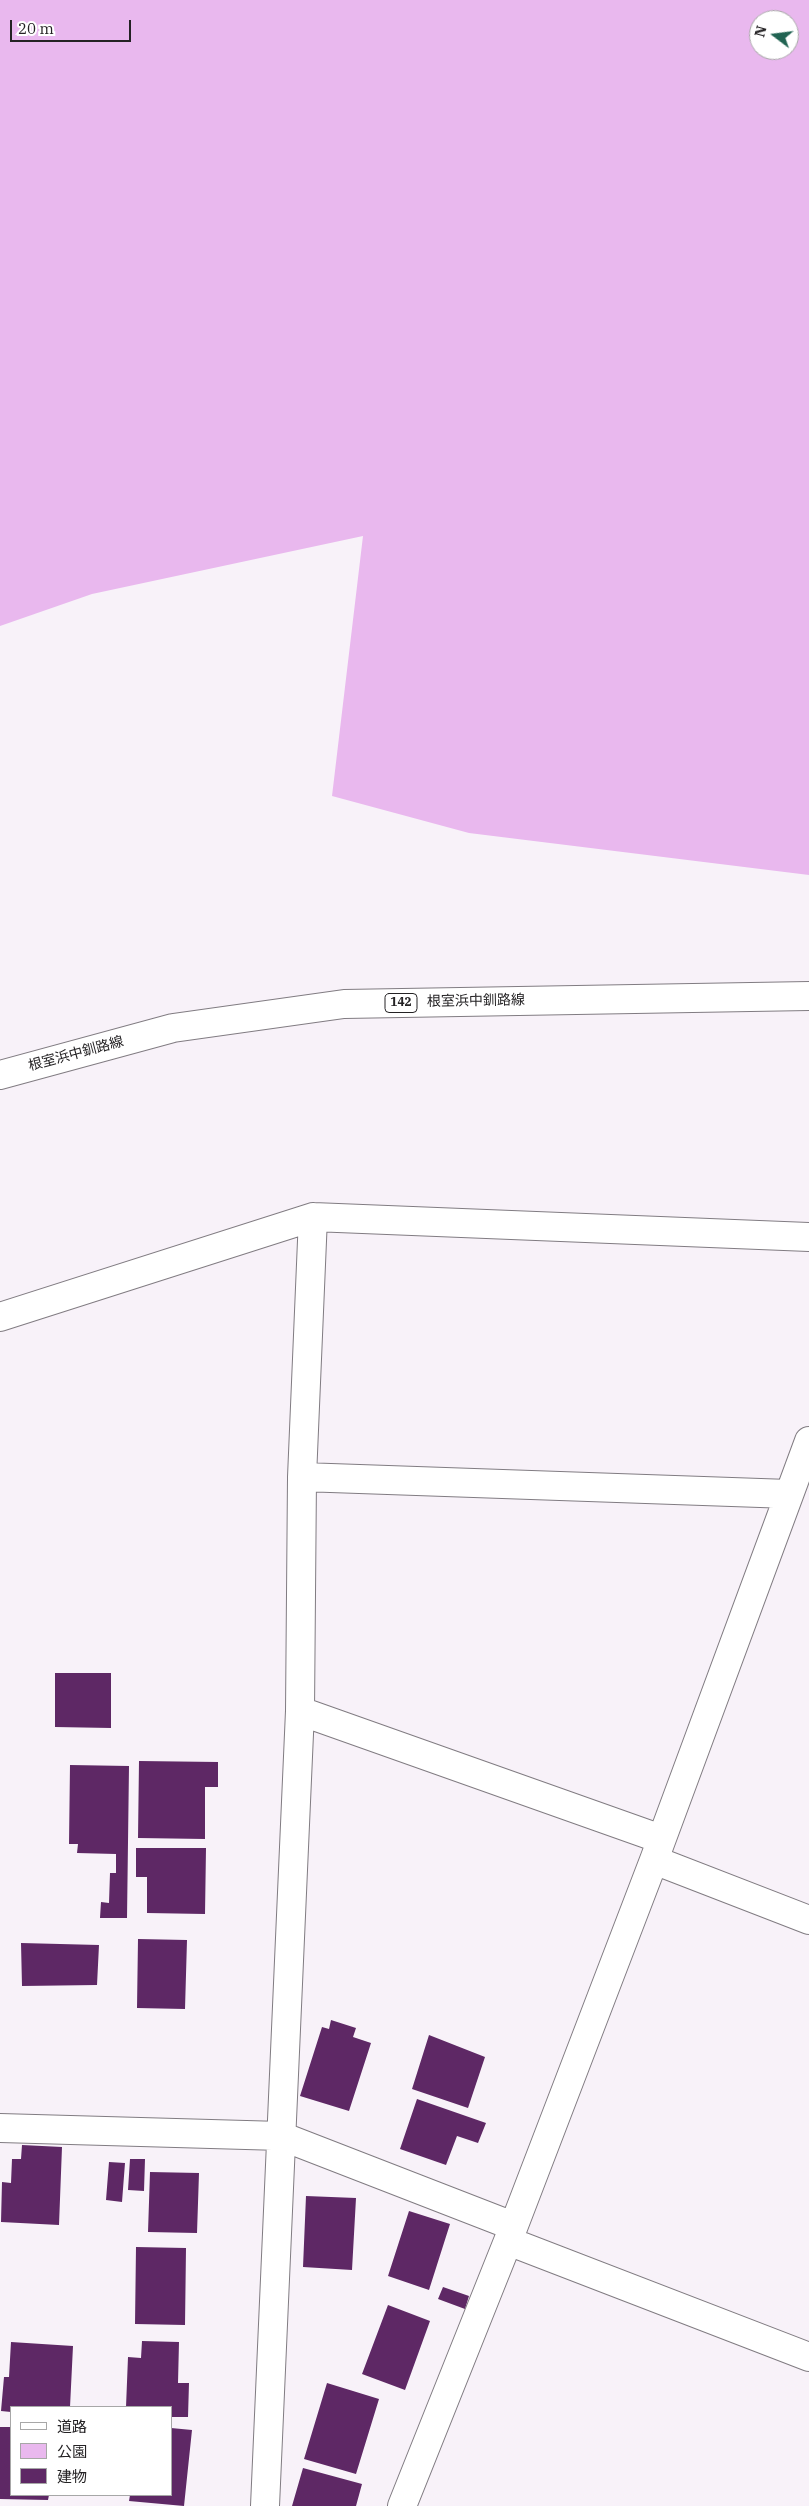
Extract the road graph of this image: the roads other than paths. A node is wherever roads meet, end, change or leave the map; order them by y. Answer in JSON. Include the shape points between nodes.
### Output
{"nodes":[{"id":1,"x":809,"y":996,"type":"edge"},
{"id":2,"x":0,"y":1075,"type":"edge"},
{"id":3,"x":313,"y":1217,"type":"junction"},
{"id":4,"x":809,"y":1237,"type":"edge"},
{"id":5,"x":0,"y":1317,"type":"edge"},
{"id":6,"x":809,"y":1441,"type":"edge"},
{"id":7,"x":302,"y":1477,"type":"junction"},
{"id":8,"x":788,"y":1494,"type":"junction"},
{"id":9,"x":300,"y":1711,"type":"junction"},
{"id":10,"x":657,"y":1850,"type":"junction"},
{"id":11,"x":809,"y":1920,"type":"edge"},
{"id":12,"x":0,"y":2128,"type":"edge"},
{"id":13,"x":282,"y":2136,"type":"junction"},
{"id":14,"x":510,"y":2234,"type":"junction"},
{"id":15,"x":809,"y":2357,"type":"edge"},
{"id":16,"x":265,"y":2506,"type":"edge"},
{"id":17,"x":402,"y":2506,"type":"edge"}],
"edges":[{"from":1,"to":2,"type":"street","name":"根室浜中釧路線","number":"142","via":[[344,1004],[173,1028]]},
{"from":3,"to":4,"type":"street"},
{"from":3,"to":5,"type":"street"},
{"from":3,"to":7,"type":"street"},
{"from":6,"to":8,"type":"street"},
{"from":7,"to":8,"type":"street"},
{"from":7,"to":9,"type":"street"},
{"from":8,"to":10,"type":"street"},
{"from":9,"to":10,"type":"street"},
{"from":9,"to":13,"type":"street"},
{"from":10,"to":11,"type":"street"},
{"from":10,"to":14,"type":"street"},
{"from":12,"to":13,"type":"street"},
{"from":13,"to":14,"type":"street"},
{"from":13,"to":16,"type":"street"},
{"from":14,"to":15,"type":"street"},
{"from":14,"to":17,"type":"street"}]}
